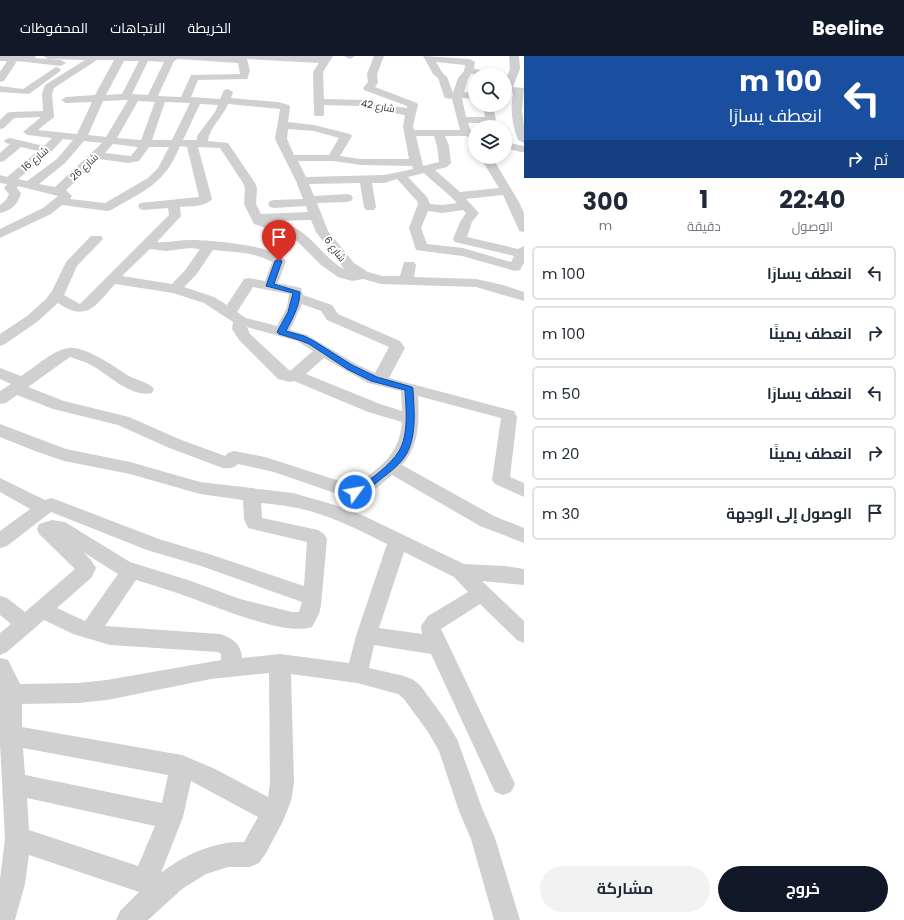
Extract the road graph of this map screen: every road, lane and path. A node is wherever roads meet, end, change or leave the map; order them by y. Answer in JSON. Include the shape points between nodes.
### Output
{"nodes":[{"id":1,"x":48,"y":56,"type":"edge"},
{"id":2,"x":96,"y":56,"type":"edge"},
{"id":3,"x":185,"y":56,"type":"edge"},
{"id":4,"x":379,"y":56,"type":"edge"},
{"id":5,"x":514,"y":56,"type":"edge"},
{"id":6,"x":14,"y":57,"type":"edge"},
{"id":7,"x":30,"y":57,"type":"edge"},
{"id":8,"x":121,"y":57,"type":"junction"},
{"id":9,"x":133,"y":57,"type":"edge"},
{"id":10,"x":0,"y":58,"type":"edge"},
{"id":11,"x":65,"y":58,"type":"edge"},
{"id":12,"x":145,"y":58,"type":"junction"},
{"id":13,"x":165,"y":58,"type":"edge"},
{"id":14,"x":198,"y":58,"type":"junction"},
{"id":15,"x":326,"y":58,"type":"edge"},
{"id":16,"x":429,"y":58,"type":"edge"},
{"id":17,"x":242,"y":60,"type":"junction"},
{"id":18,"x":84,"y":64,"type":"junction"},
{"id":19,"x":470,"y":68,"type":"edge"},
{"id":20,"x":194,"y":76,"type":"junction"},
{"id":21,"x":244,"y":77,"type":"junction"},
{"id":22,"x":468,"y":78,"type":"edge"},
{"id":23,"x":0,"y":79,"type":"edge"},
{"id":24,"x":512,"y":85,"type":"edge"},
{"id":25,"x":0,"y":89,"type":"edge"},
{"id":26,"x":12,"y":91,"type":"junction"},
{"id":27,"x":458,"y":96,"type":"junction"},
{"id":28,"x":468,"y":96,"type":"edge"},
{"id":29,"x":130,"y":97,"type":"junction"},
{"id":30,"x":99,"y":98,"type":"junction"},
{"id":31,"x":156,"y":98,"type":"junction"},
{"id":32,"x":4,"y":99,"type":"dead end"},
{"id":33,"x":66,"y":100,"type":"dead end"},
{"id":34,"x":191,"y":100,"type":"junction"},
{"id":35,"x":225,"y":101,"type":"junction"},
{"id":36,"x":319,"y":107,"type":"junction"},
{"id":37,"x":412,"y":112,"type":"junction"},
{"id":38,"x":489,"y":112,"type":"edge"},
{"id":39,"x":333,"y":113,"type":"dead end"},
{"id":40,"x":49,"y":114,"type":"junction"},
{"id":41,"x":362,"y":115,"type":"dead end"},
{"id":42,"x":4,"y":117,"type":"edge"},
{"id":43,"x":462,"y":120,"type":"junction"},
{"id":44,"x":282,"y":125,"type":"junction"},
{"id":45,"x":0,"y":126,"type":"edge"},
{"id":46,"x":315,"y":126,"type":"junction"},
{"id":47,"x":337,"y":129,"type":"dead end"},
{"id":48,"x":410,"y":129,"type":"junction"},
{"id":49,"x":468,"y":130,"type":"edge"},
{"id":50,"x":181,"y":131,"type":"junction"},
{"id":51,"x":28,"y":132,"type":"junction"},
{"id":52,"x":205,"y":132,"type":"junction"},
{"id":53,"x":439,"y":134,"type":"junction"},
{"id":54,"x":60,"y":136,"type":"junction"},
{"id":55,"x":468,"y":136,"type":"edge"},
{"id":56,"x":80,"y":137,"type":"junction"},
{"id":57,"x":10,"y":142,"type":"edge"},
{"id":58,"x":178,"y":143,"type":"junction"},
{"id":59,"x":146,"y":144,"type":"junction"},
{"id":60,"x":197,"y":144,"type":"junction"},
{"id":61,"x":512,"y":146,"type":"edge"},
{"id":62,"x":523,"y":148,"type":"edge"},
{"id":63,"x":106,"y":149,"type":"junction"},
{"id":64,"x":48,"y":150,"type":"junction"},
{"id":65,"x":292,"y":158,"type":"junction"},
{"id":66,"x":333,"y":158,"type":"junction"},
{"id":67,"x":0,"y":159,"type":"edge"},
{"id":68,"x":490,"y":164,"type":"edge"},
{"id":69,"x":421,"y":168,"type":"junction"},
{"id":70,"x":400,"y":175,"type":"junction"},
{"id":71,"x":365,"y":179,"type":"junction"},
{"id":72,"x":8,"y":181,"type":"edge"},
{"id":73,"x":302,"y":181,"type":"junction"},
{"id":74,"x":28,"y":186,"type":"junction"},
{"id":75,"x":506,"y":191,"type":"junction"},
{"id":76,"x":59,"y":196,"type":"junction"},
{"id":77,"x":457,"y":196,"type":"junction"},
{"id":78,"x":347,"y":198,"type":"dead end"},
{"id":79,"x":309,"y":201,"type":"junction"},
{"id":80,"x":174,"y":204,"type":"junction"},
{"id":81,"x":274,"y":204,"type":"dead end"},
{"id":82,"x":144,"y":206,"type":"dead end"},
{"id":83,"x":466,"y":206,"type":"junction"},
{"id":84,"x":370,"y":207,"type":"dead end"},
{"id":85,"x":422,"y":207,"type":"junction"},
{"id":86,"x":0,"y":209,"type":"edge"},
{"id":87,"x":521,"y":215,"type":"edge"},
{"id":88,"x":315,"y":216,"type":"junction"},
{"id":89,"x":256,"y":217,"type":"junction"},
{"id":90,"x":524,"y":228,"type":"edge"},
{"id":91,"x":0,"y":233,"type":"edge"},
{"id":92,"x":416,"y":236,"type":"junction"},
{"id":93,"x":96,"y":238,"type":"dead end"},
{"id":94,"x":460,"y":240,"type":"junction"},
{"id":95,"x":147,"y":245,"type":"junction"},
{"id":96,"x":209,"y":246,"type":"junction"},
{"id":97,"x":521,"y":259,"type":"edge"},
{"id":98,"x":409,"y":264,"type":"dead end"},
{"id":99,"x":363,"y":275,"type":"junction"},
{"id":100,"x":112,"y":279,"type":"junction"},
{"id":101,"x":406,"y":281,"type":"junction"},
{"id":102,"x":270,"y":286,"type":"junction"},
{"id":103,"x":175,"y":289,"type":"junction"},
{"id":104,"x":56,"y":296,"type":"junction"},
{"id":105,"x":296,"y":297,"type":"junction"},
{"id":106,"x":524,"y":297,"type":"edge"},
{"id":107,"x":234,"y":317,"type":"junction"},
{"id":108,"x":281,"y":332,"type":"junction"},
{"id":109,"x":0,"y":341,"type":"edge"},
{"id":110,"x":323,"y":350,"type":"junction"},
{"id":111,"x":0,"y":373,"type":"edge"},
{"id":112,"x":296,"y":375,"type":"junction"},
{"id":113,"x":379,"y":380,"type":"junction"},
{"id":114,"x":19,"y":385,"type":"junction"},
{"id":115,"x":146,"y":389,"type":"dead end"},
{"id":116,"x":409,"y":389,"type":"junction"},
{"id":117,"x":0,"y":399,"type":"edge"},
{"id":118,"x":410,"y":419,"type":"junction"},
{"id":119,"x":0,"y":430,"type":"edge"},
{"id":120,"x":390,"y":466,"type":"junction"},
{"id":121,"x":0,"y":484,"type":"edge"},
{"id":122,"x":524,"y":490,"type":"edge"},
{"id":123,"x":252,"y":495,"type":"junction"},
{"id":124,"x":38,"y":512,"type":"junction"},
{"id":125,"x":47,"y":530,"type":"junction"},
{"id":126,"x":524,"y":536,"type":"edge"},
{"id":127,"x":0,"y":540,"type":"edge"},
{"id":128,"x":398,"y":540,"type":"junction"},
{"id":129,"x":131,"y":571,"type":"junction"},
{"id":130,"x":461,"y":572,"type":"junction"},
{"id":131,"x":524,"y":578,"type":"edge"},
{"id":132,"x":482,"y":593,"type":"junction"},
{"id":133,"x":312,"y":596,"type":"junction"},
{"id":134,"x":0,"y":604,"type":"edge"},
{"id":135,"x":42,"y":610,"type":"junction"},
{"id":136,"x":26,"y":624,"type":"junction"},
{"id":137,"x":90,"y":631,"type":"junction"},
{"id":138,"x":524,"y":634,"type":"edge"},
{"id":139,"x":366,"y":636,"type":"junction"},
{"id":140,"x":0,"y":646,"type":"edge"},
{"id":141,"x":438,"y":646,"type":"junction"},
{"id":142,"x":280,"y":663,"type":"junction"},
{"id":143,"x":0,"y":668,"type":"edge"},
{"id":144,"x":231,"y":668,"type":"junction"},
{"id":145,"x":357,"y":674,"type":"junction"},
{"id":146,"x":11,"y":694,"type":"junction"},
{"id":147,"x":8,"y":749,"type":"edge"},
{"id":148,"x":182,"y":766,"type":"junction"},
{"id":149,"x":14,"y":784,"type":"junction"},
{"id":150,"x":504,"y":784,"type":"dead end"},
{"id":151,"x":274,"y":813,"type":"junction"},
{"id":152,"x":171,"y":817,"type":"junction"},
{"id":153,"x":17,"y":839,"type":"junction"},
{"id":154,"x":154,"y":884,"type":"junction"},
{"id":155,"x":2,"y":920,"type":"edge"},
{"id":156,"x":129,"y":920,"type":"edge"},
{"id":157,"x":507,"y":920,"type":"edge"}],
"edges":[{"from":1,"to":11,"type":"street"},
{"from":2,"to":8,"type":"street"},
{"from":2,"to":11,"type":"street"},
{"from":2,"to":18,"type":"street"},
{"from":3,"to":13,"type":"street"},
{"from":3,"to":14,"type":"street"},
{"from":4,"to":37,"type":"street","via":[[368,89],[412,104]]},
{"from":5,"to":24,"type":"street"},
{"from":6,"to":7,"type":"street"},
{"from":6,"to":10,"type":"street"},
{"from":6,"to":23,"type":"street"},
{"from":7,"to":11,"type":"street","via":[[30,60]]},
{"from":8,"to":9,"type":"street"},
{"from":8,"to":30,"type":"street"},
{"from":9,"to":12,"type":"street"},
{"from":11,"to":18,"type":"street"},
{"from":11,"to":26,"type":"street","via":[[43,80],[26,91]]},
{"from":12,"to":13,"type":"street"},
{"from":12,"to":29,"type":"street","name":"شارع 26"},
{"from":13,"to":31,"type":"street"},
{"from":14,"to":17,"type":"street"},
{"from":14,"to":20,"type":"street","via":[[192,74]]},
{"from":15,"to":17,"type":"street","via":[[242,56]]},
{"from":15,"to":36,"type":"street","via":[[318,72]]},
{"from":16,"to":19,"type":"street","via":[[470,62]]},
{"from":16,"to":27,"type":"street","via":[[442,77],[449,96]]},
{"from":17,"to":21,"type":"street","via":[[246,71]]},
{"from":18,"to":40,"type":"street","via":[[49,87]]},
{"from":20,"to":21,"type":"street"},
{"from":20,"to":34,"type":"street"},
{"from":21,"to":35,"type":"street","via":[[229,92]]},
{"from":22,"to":27,"type":"street"},
{"from":24,"to":62,"type":"street","via":[[515,114]]},
{"from":25,"to":26,"type":"street"},
{"from":26,"to":32,"type":"street"},
{"from":27,"to":28,"type":"street"},
{"from":27,"to":43,"type":"street"},
{"from":29,"to":30,"type":"street"},
{"from":29,"to":31,"type":"street"},
{"from":29,"to":63,"type":"street","name":"شارع 26"},
{"from":30,"to":33,"type":"street"},
{"from":30,"to":56,"type":"street"},
{"from":31,"to":34,"type":"street"},
{"from":31,"to":59,"type":"street"},
{"from":34,"to":35,"type":"street"},
{"from":34,"to":50,"type":"street"},
{"from":35,"to":44,"type":"street","name":"شارع 6","via":[[283,106],[285,107]]},
{"from":35,"to":52,"type":"street"},
{"from":36,"to":37,"type":"street","name":"شارع 42","via":[[365,103],[367,106]]},
{"from":36,"to":39,"type":"street"},
{"from":36,"to":46,"type":"street"},
{"from":37,"to":48,"type":"street"},
{"from":38,"to":43,"type":"street","via":[[491,120]]},
{"from":40,"to":42,"type":"street"},
{"from":40,"to":51,"type":"street","via":[[47,119]]},
{"from":41,"to":48,"type":"street","via":[[381,117]]},
{"from":42,"to":45,"type":"street"},
{"from":43,"to":49,"type":"street"},
{"from":44,"to":46,"type":"street"},
{"from":44,"to":65,"type":"street","name":"شارع 6","via":[[281,139]]},
{"from":46,"to":47,"type":"street"},
{"from":46,"to":66,"type":"street","via":[[346,136]]},
{"from":48,"to":53,"type":"street"},
{"from":48,"to":69,"type":"street"},
{"from":50,"to":52,"type":"street"},
{"from":50,"to":58,"type":"street"},
{"from":51,"to":54,"type":"street"},
{"from":51,"to":57,"type":"street"},
{"from":52,"to":60,"type":"street"},
{"from":53,"to":55,"type":"street"},
{"from":53,"to":69,"type":"street","via":[[445,164]]},
{"from":54,"to":56,"type":"street"},
{"from":54,"to":64,"type":"street","name":"شارع 16"},
{"from":56,"to":63,"type":"street"},
{"from":56,"to":74,"type":"street","via":[[61,161]]},
{"from":57,"to":64,"type":"street"},
{"from":57,"to":67,"type":"street"},
{"from":58,"to":59,"type":"street"},
{"from":58,"to":60,"type":"street"},
{"from":58,"to":76,"type":"street","via":[[158,176],[109,206]]},
{"from":59,"to":63,"type":"street"},
{"from":59,"to":63,"type":"street","via":[[133,159]]},
{"from":60,"to":80,"type":"street","via":[[206,199]]},
{"from":60,"to":89,"type":"street","via":[[225,146],[249,183],[250,204]]},
{"from":61,"to":62,"type":"street"},
{"from":63,"to":76,"type":"street","name":"شارع 26"},
{"from":64,"to":72,"type":"street","name":"شارع 16"},
{"from":65,"to":66,"type":"street"},
{"from":65,"to":73,"type":"street","name":"شارع 6"},
{"from":66,"to":69,"type":"street"},
{"from":68,"to":75,"type":"street"},
{"from":69,"to":70,"type":"street"},
{"from":69,"to":77,"type":"street"},
{"from":70,"to":71,"type":"street","via":[[384,179]]},
{"from":70,"to":85,"type":"street","via":[[423,200]]},
{"from":71,"to":73,"type":"street"},
{"from":71,"to":84,"type":"street"},
{"from":72,"to":74,"type":"street"},
{"from":72,"to":86,"type":"street","via":[[15,193],[14,197],[5,208]]},
{"from":73,"to":79,"type":"street","name":"شارع 6"},
{"from":74,"to":76,"type":"street"},
{"from":75,"to":77,"type":"street"},
{"from":75,"to":87,"type":"street"},
{"from":76,"to":91,"type":"street","name":"شارع 26","via":[[47,211]]},
{"from":77,"to":83,"type":"street"},
{"from":78,"to":79,"type":"street"},
{"from":79,"to":81,"type":"street"},
{"from":79,"to":88,"type":"street","name":"شارع 6"},
{"from":80,"to":82,"type":"street"},
{"from":80,"to":95,"type":"street","via":[[175,216]]},
{"from":83,"to":85,"type":"street"},
{"from":83,"to":94,"type":"street","via":[[473,213],[466,222]]},
{"from":85,"to":92,"type":"street","via":[[415,224]]},
{"from":87,"to":90,"type":"street"},
{"from":88,"to":89,"type":"street"},
{"from":88,"to":99,"type":"street","name":"شارع 6","via":[[322,232],[344,262]]},
{"from":89,"to":99,"type":"street","via":[[258,222],[283,228],[302,238],[331,267],[342,274],[354,278]]},
{"from":92,"to":94,"type":"street"},
{"from":92,"to":97,"type":"street","via":[[422,247],[455,250],[514,267]]},
{"from":93,"to":104,"type":"street","via":[[71,265]]},
{"from":94,"to":97,"type":"street"},
{"from":95,"to":96,"type":"street","via":[[162,247],[183,243]]},
{"from":95,"to":100,"type":"street"},
{"from":96,"to":102,"type":"street","via":[[244,249],[267,254],[278,260]]},
{"from":96,"to":103,"type":"street","via":[[191,272]]},
{"from":98,"to":101,"type":"street"},
{"from":99,"to":101,"type":"street","via":[[381,280]]},
{"from":100,"to":103,"type":"street"},
{"from":100,"to":104,"type":"street","via":[[84,308],[76,308]]},
{"from":101,"to":106,"type":"street","via":[[476,283]]},
{"from":102,"to":105,"type":"street","via":[[296,291]]},
{"from":102,"to":107,"type":"street","via":[[248,282]]},
{"from":103,"to":107,"type":"street","via":[[209,300]]},
{"from":104,"to":109,"type":"street","via":[[32,319]]},
{"from":105,"to":108,"type":"street"},
{"from":105,"to":113,"type":"street","via":[[327,308],[332,317],[396,344]]},
{"from":107,"to":108,"type":"street"},
{"from":107,"to":112,"type":"street","via":[[244,337],[284,375]]},
{"from":108,"to":110,"type":"street","via":[[302,338]]},
{"from":110,"to":112,"type":"street"},
{"from":110,"to":113,"type":"street","via":[[350,367]]},
{"from":111,"to":114,"type":"street"},
{"from":112,"to":118,"type":"street","via":[[374,408]]},
{"from":113,"to":116,"type":"street"},
{"from":114,"to":115,"type":"street","via":[[62,355],[73,352],[96,361],[129,383]]},
{"from":114,"to":117,"type":"street"},
{"from":114,"to":120,"type":"street","via":[[59,405],[123,421],[226,463],[234,457],[256,461],[355,492],[360,492]]},
{"from":116,"to":118,"type":"street"},
{"from":116,"to":122,"type":"street","via":[[508,415],[501,480]]},
{"from":118,"to":120,"type":"street","via":[[407,442],[402,453]]},
{"from":119,"to":123,"type":"street","via":[[64,455],[130,468],[200,488]]},
{"from":120,"to":126,"type":"street","via":[[487,521]]},
{"from":121,"to":124,"type":"street"},
{"from":123,"to":128,"type":"street","via":[[293,500],[328,510]]},
{"from":123,"to":133,"type":"street","via":[[253,519],[256,523],[317,538]]},
{"from":124,"to":125,"type":"street"},
{"from":124,"to":127,"type":"street"},
{"from":124,"to":133,"type":"street","via":[[51,505],[154,545]]},
{"from":125,"to":129,"type":"street","via":[[58,527]]},
{"from":125,"to":135,"type":"street","via":[[86,568],[83,574]]},
{"from":128,"to":130,"type":"street"},
{"from":128,"to":139,"type":"street"},
{"from":129,"to":133,"type":"street","via":[[184,587],[238,608],[292,621],[305,621],[309,617]]},
{"from":129,"to":137,"type":"street"},
{"from":130,"to":131,"type":"street","via":[[505,574]]},
{"from":130,"to":132,"type":"street"},
{"from":132,"to":138,"type":"street"},
{"from":132,"to":141,"type":"street","via":[[431,626]]},
{"from":134,"to":136,"type":"street"},
{"from":135,"to":136,"type":"street"},
{"from":135,"to":137,"type":"street"},
{"from":136,"to":140,"type":"street"},
{"from":137,"to":144,"type":"street","via":[[110,636],[220,643],[231,650]]},
{"from":139,"to":141,"type":"street"},
{"from":139,"to":145,"type":"street"},
{"from":141,"to":150,"type":"street"},
{"from":142,"to":144,"type":"street"},
{"from":142,"to":145,"type":"street"},
{"from":142,"to":151,"type":"street","via":[[282,783]]},
{"from":143,"to":146,"type":"street"},
{"from":144,"to":146,"type":"street","via":[[106,690]]},
{"from":145,"to":157,"type":"street","via":[[404,686],[412,692],[436,725],[449,747],[483,838]]},
{"from":146,"to":147,"type":"street"},
{"from":147,"to":148,"type":"street"},
{"from":147,"to":149,"type":"street"},
{"from":148,"to":151,"type":"street"},
{"from":148,"to":152,"type":"street"},
{"from":149,"to":152,"type":"street"},
{"from":149,"to":153,"type":"street"},
{"from":151,"to":154,"type":"street","via":[[250,854],[227,854],[203,861]]},
{"from":152,"to":154,"type":"street"},
{"from":153,"to":154,"type":"street"},
{"from":153,"to":155,"type":"street","via":[[12,884]]},
{"from":154,"to":156,"type":"street"}]}
